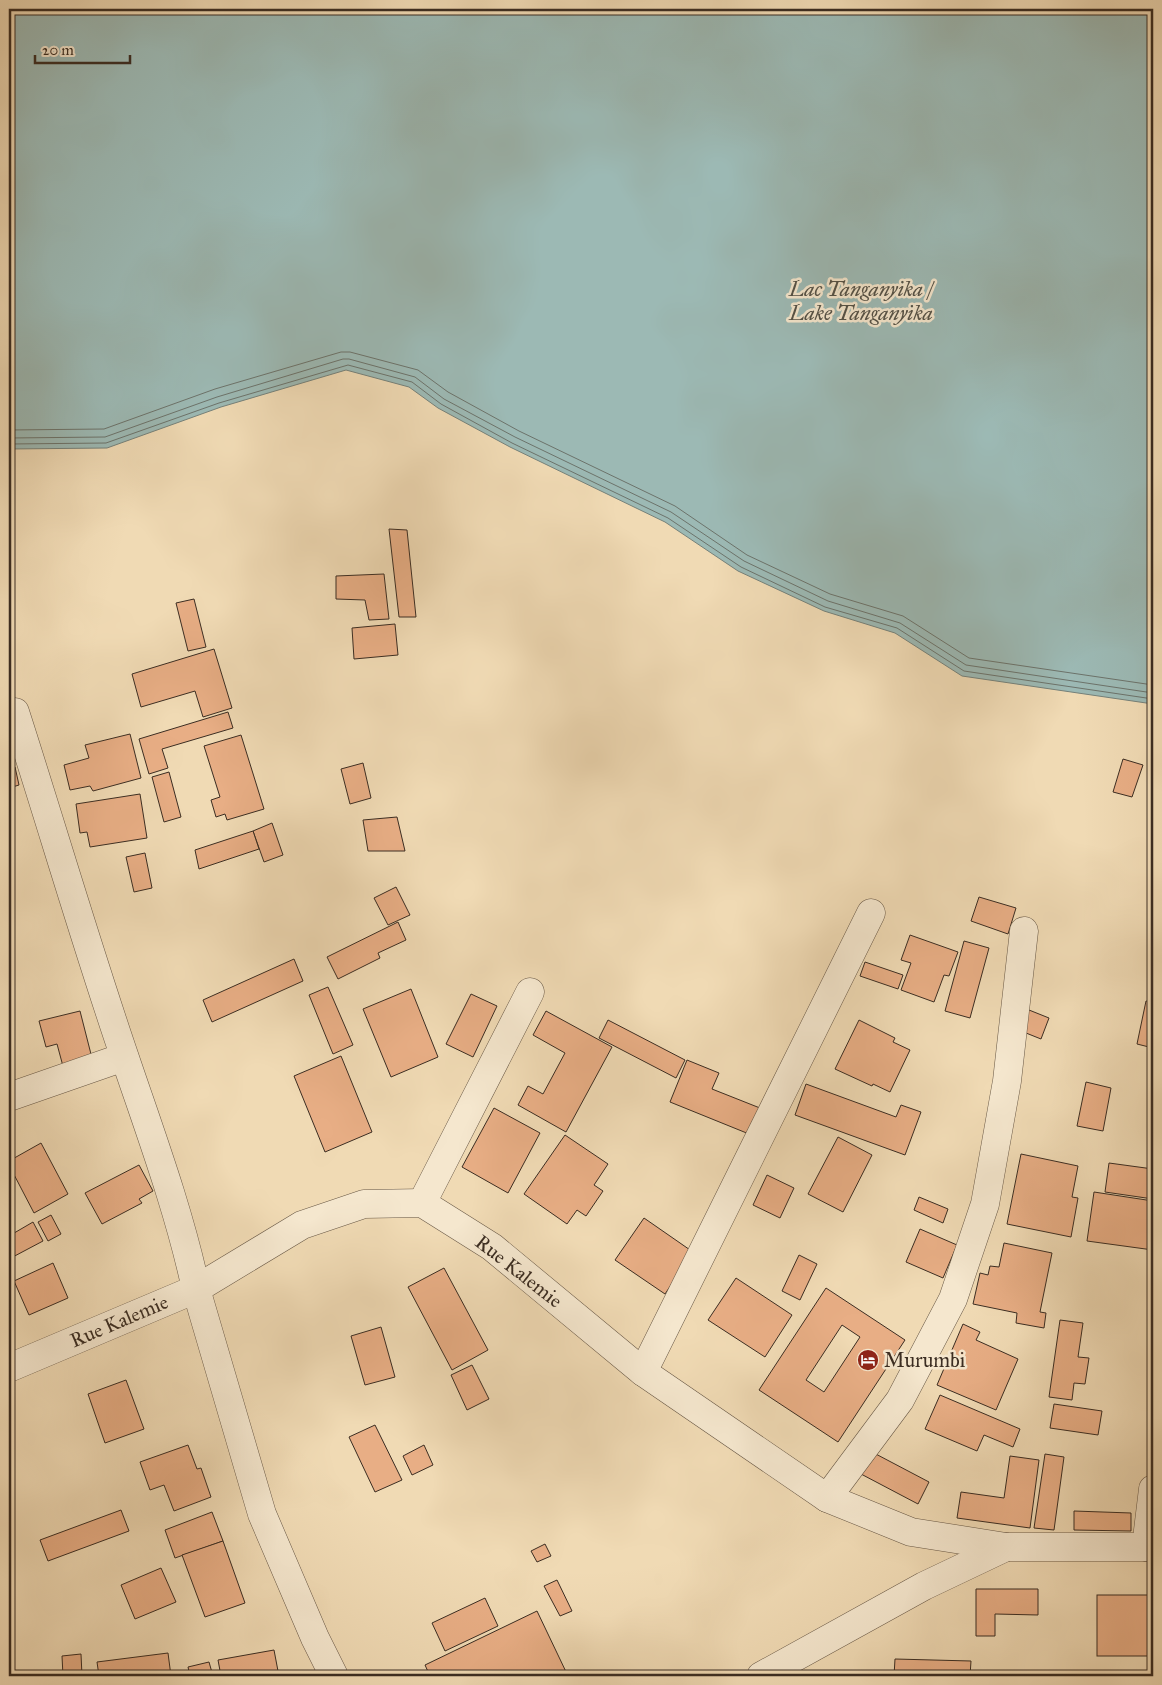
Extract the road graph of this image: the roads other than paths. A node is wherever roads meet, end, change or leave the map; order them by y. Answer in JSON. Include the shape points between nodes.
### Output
{"nodes":[{"id":1,"x":15,"y":712,"type":"dead end"},
{"id":2,"x":871,"y":914,"type":"dead end"},
{"id":3,"x":1024,"y":932,"type":"dead end"},
{"id":4,"x":530,"y":992,"type":"dead end"},
{"id":5,"x":124,"y":1057,"type":"junction"},
{"id":6,"x":9,"y":1097,"type":"edge"},
{"id":7,"x":422,"y":1203,"type":"junction"},
{"id":8,"x":196,"y":1289,"type":"junction"},
{"id":9,"x":9,"y":1368,"type":"edge"},
{"id":10,"x":643,"y":1372,"type":"junction"},
{"id":11,"x":1153,"y":1489,"type":"edge"},
{"id":12,"x":827,"y":1498,"type":"junction"},
{"id":13,"x":1006,"y":1546,"type":"junction"},
{"id":14,"x":1150,"y":1547,"type":"edge"},
{"id":15,"x":334,"y":1676,"type":"edge"},
{"id":16,"x":762,"y":1676,"type":"edge"}],
"edges":[{"from":1,"to":5,"type":"street"},
{"from":2,"to":10,"type":"street"},
{"from":3,"to":12,"type":"street","via":[[1006,1081],[985,1204],[953,1299],[900,1400]]},
{"from":4,"to":7,"type":"street"},
{"from":5,"to":6,"type":"street"},
{"from":5,"to":8,"type":"street","via":[[167,1180]]},
{"from":7,"to":8,"type":"street","name":"Rue Kalemie","via":[[364,1204],[302,1225]]},
{"from":7,"to":10,"type":"street","name":"Rue Kalemie","via":[[492,1247]]},
{"from":8,"to":9,"type":"street","name":"Rue Kalemie"},
{"from":8,"to":15,"type":"street","via":[[262,1514]]},
{"from":10,"to":12,"type":"street","name":"Rue Kalemie"},
{"from":11,"to":14,"type":"street"},
{"from":12,"to":13,"type":"street","name":"Rue Kalemie","via":[[911,1532]]},
{"from":13,"to":14,"type":"street","name":"Rue Kalemie"},
{"from":13,"to":16,"type":"street","via":[[924,1586]]}]}
